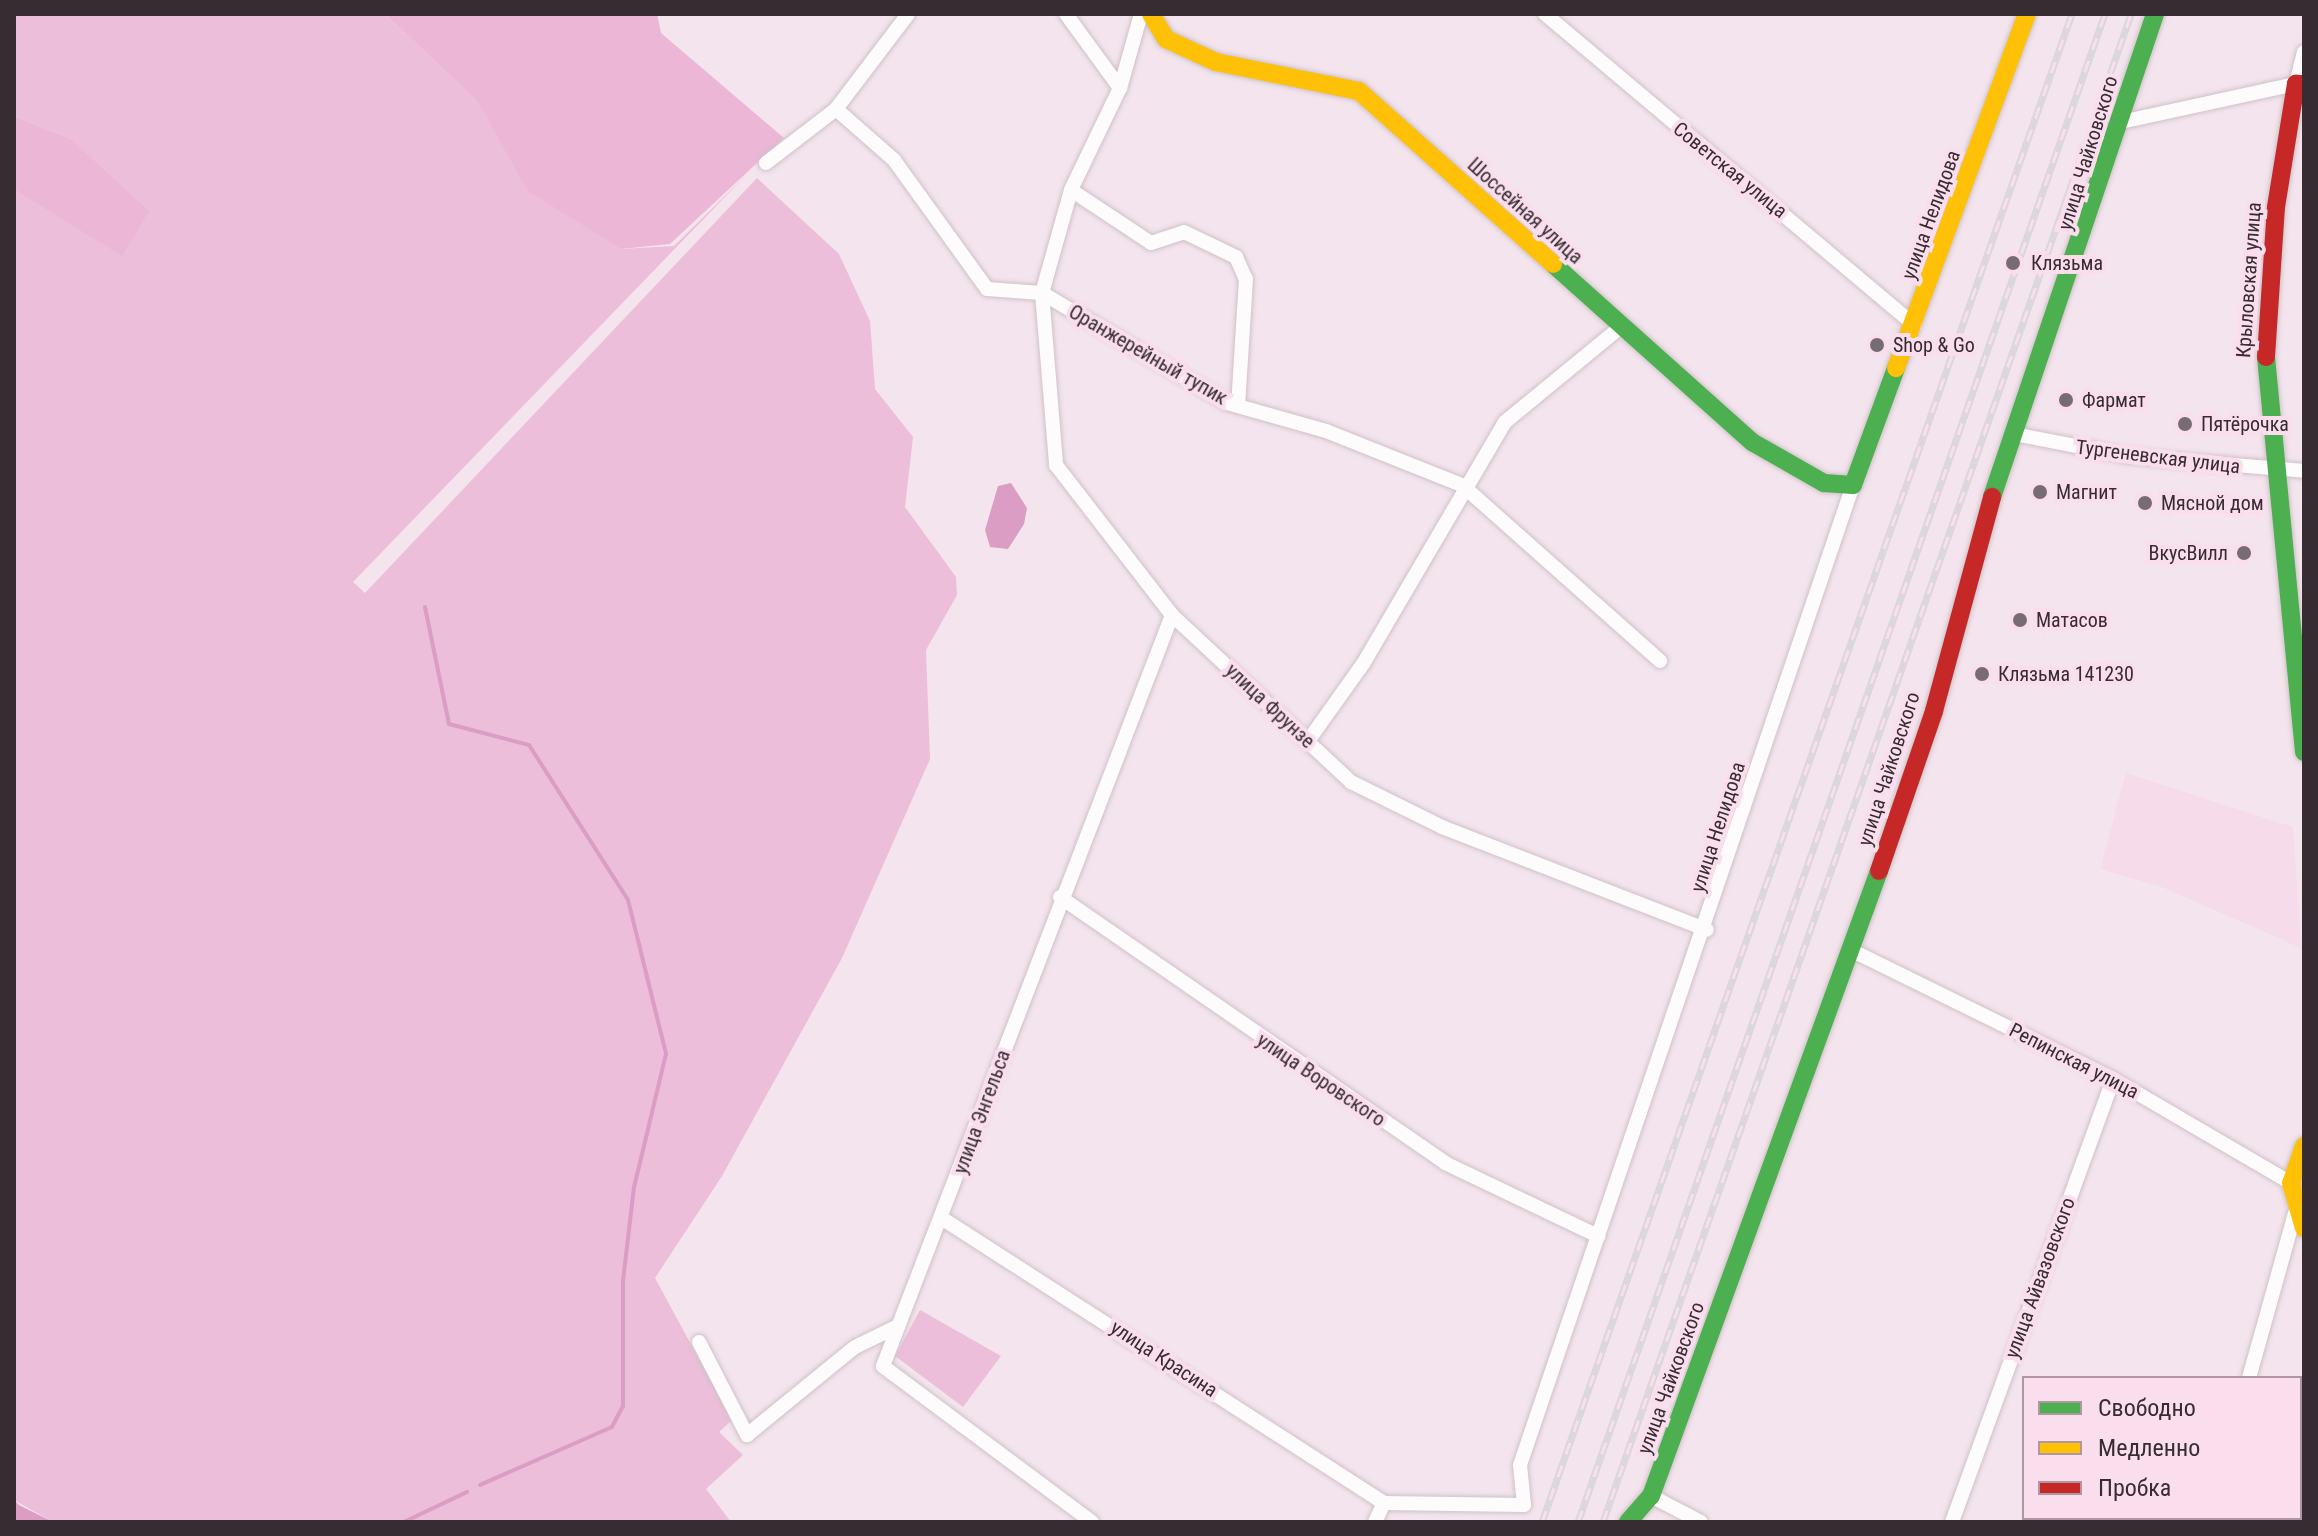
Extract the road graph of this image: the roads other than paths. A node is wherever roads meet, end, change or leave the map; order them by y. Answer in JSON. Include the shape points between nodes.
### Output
{"nodes":[{"id":1,"x":908,"y":14,"type":"edge"},
{"id":2,"x":1066,"y":14,"type":"edge"},
{"id":3,"x":1141,"y":14,"type":"edge"},
{"id":4,"x":1151,"y":14,"type":"edge"},
{"id":5,"x":1545,"y":14,"type":"edge"},
{"id":6,"x":2027,"y":14,"type":"edge"},
{"id":7,"x":2155,"y":14,"type":"edge"},
{"id":8,"x":2304,"y":52,"type":"edge"},
{"id":9,"x":2300,"y":84,"type":"edge"},
{"id":10,"x":1120,"y":88,"type":"junction"},
{"id":11,"x":836,"y":109,"type":"junction"},
{"id":12,"x":2121,"y":122,"type":"junction"},
{"id":13,"x":766,"y":163,"type":"dead end"},
{"id":14,"x":1071,"y":190,"type":"junction"},
{"id":15,"x":1042,"y":293,"type":"junction"},
{"id":16,"x":1914,"y":325,"type":"junction"},
{"id":17,"x":1622,"y":326,"type":"junction"},
{"id":18,"x":1238,"y":406,"type":"junction"},
{"id":19,"x":2014,"y":434,"type":"junction"},
{"id":20,"x":2274,"y":471,"type":"junction"},
{"id":21,"x":2304,"y":471,"type":"edge"},
{"id":22,"x":1462,"y":485,"type":"junction"},
{"id":23,"x":1853,"y":485,"type":"junction"},
{"id":24,"x":1172,"y":615,"type":"junction"},
{"id":25,"x":1660,"y":661,"type":"dead end"},
{"id":26,"x":1308,"y":741,"type":"junction"},
{"id":27,"x":2304,"y":752,"type":"edge"},
{"id":28,"x":1060,"y":897,"type":"junction"},
{"id":29,"x":1707,"y":930,"type":"junction"},
{"id":30,"x":1851,"y":950,"type":"junction"},
{"id":31,"x":2113,"y":1079,"type":"junction"},
{"id":32,"x":2304,"y":1146,"type":"edge"},
{"id":33,"x":2291,"y":1183,"type":"junction"},
{"id":34,"x":943,"y":1219,"type":"junction"},
{"id":35,"x":2300,"y":1220,"type":"edge"},
{"id":36,"x":1598,"y":1236,"type":"junction"},
{"id":37,"x":896,"y":1327,"type":"junction"},
{"id":38,"x":699,"y":1342,"type":"dead end"},
{"id":39,"x":2250,"y":1376,"type":"edge"},
{"id":40,"x":1651,"y":1496,"type":"junction"},
{"id":41,"x":1384,"y":1503,"type":"junction"},
{"id":42,"x":1092,"y":1522,"type":"edge"},
{"id":43,"x":1375,"y":1522,"type":"edge"},
{"id":44,"x":1628,"y":1522,"type":"edge"},
{"id":45,"x":1701,"y":1522,"type":"edge"},
{"id":46,"x":1952,"y":1522,"type":"edge"}],
"edges":[{"from":1,"to":11,"type":"street"},
{"from":2,"to":10,"type":"street"},
{"from":3,"to":10,"type":"street"},
{"from":4,"to":17,"type":"street","name":"Шоссейная улица","via":[[1166,39],[1216,62],[1359,91]]},
{"from":5,"to":16,"type":"street","name":"Советская улица"},
{"from":6,"to":16,"type":"street","name":"улица Нелидова"},
{"from":7,"to":12,"type":"street","name":"улица Чайковского"},
{"from":8,"to":9,"type":"street","name":"Крыловская улица"},
{"from":9,"to":12,"type":"street"},
{"from":9,"to":20,"type":"street","name":"Крыловская улица","via":[[2264,338]]},
{"from":10,"to":14,"type":"street"},
{"from":11,"to":13,"type":"street"},
{"from":11,"to":15,"type":"street","name":"Оранжерейный тупик","via":[[894,160],[987,289]]},
{"from":12,"to":19,"type":"street","name":"улица Чайковского"},
{"from":14,"to":15,"type":"street"},
{"from":14,"to":18,"type":"street","via":[[1151,243],[1184,232],[1236,257],[1246,279]]},
{"from":15,"to":18,"type":"street","name":"Оранжерейный тупик"},
{"from":15,"to":24,"type":"street","name":"улица Фрунзе","via":[[1056,465]]},
{"from":16,"to":23,"type":"street","name":"улица Нелидова"},
{"from":17,"to":22,"type":"street","via":[[1505,422]]},
{"from":17,"to":23,"type":"street","name":"Шоссейная улица","via":[[1752,442],[1824,483]]},
{"from":18,"to":22,"type":"street","name":"Оранжерейный тупик","via":[[1326,431]]},
{"from":19,"to":20,"type":"street","name":"Тургеневская улица"},
{"from":19,"to":30,"type":"street","name":"улица Чайковского","via":[[1934,711]]},
{"from":20,"to":21,"type":"street","name":"Тургеневская улица"},
{"from":20,"to":27,"type":"street","name":"Крыловская улица"},
{"from":22,"to":25,"type":"street","name":"Оранжерейный тупик"},
{"from":22,"to":26,"type":"street","via":[[1363,664]]},
{"from":23,"to":29,"type":"street","name":"улица Нелидова"},
{"from":24,"to":26,"type":"street","name":"улица Фрунзе"},
{"from":24,"to":28,"type":"street","name":"улица Энгельса"},
{"from":26,"to":29,"type":"street","name":"улица Фрунзе","via":[[1351,782],[1442,827]]},
{"from":28,"to":34,"type":"street","name":"улица Энгельса"},
{"from":28,"to":36,"type":"street","name":"улица Воровского","via":[[1445,1163]]},
{"from":29,"to":36,"type":"street","name":"улица Нелидова"},
{"from":30,"to":31,"type":"street","name":"Репинская улица"},
{"from":30,"to":40,"type":"street","name":"улица Чайковского"},
{"from":31,"to":33,"type":"street","name":"Репинская улица"},
{"from":31,"to":46,"type":"street","name":"улица Айвазовского"},
{"from":32,"to":33,"type":"street"},
{"from":33,"to":35,"type":"street"},
{"from":34,"to":37,"type":"street","name":"улица Энгельса"},
{"from":34,"to":41,"type":"street","name":"улица Красина"},
{"from":35,"to":39,"type":"street"},
{"from":36,"to":41,"type":"street","name":"улица Нелидова","via":[[1520,1465],[1524,1505]]},
{"from":37,"to":38,"type":"street","via":[[855,1347],[747,1435]]},
{"from":37,"to":42,"type":"street","name":"улица Энгельса","via":[[883,1366]]},
{"from":40,"to":44,"type":"street","name":"улица Чайковского"},
{"from":40,"to":45,"type":"street"},
{"from":41,"to":43,"type":"street"}]}
